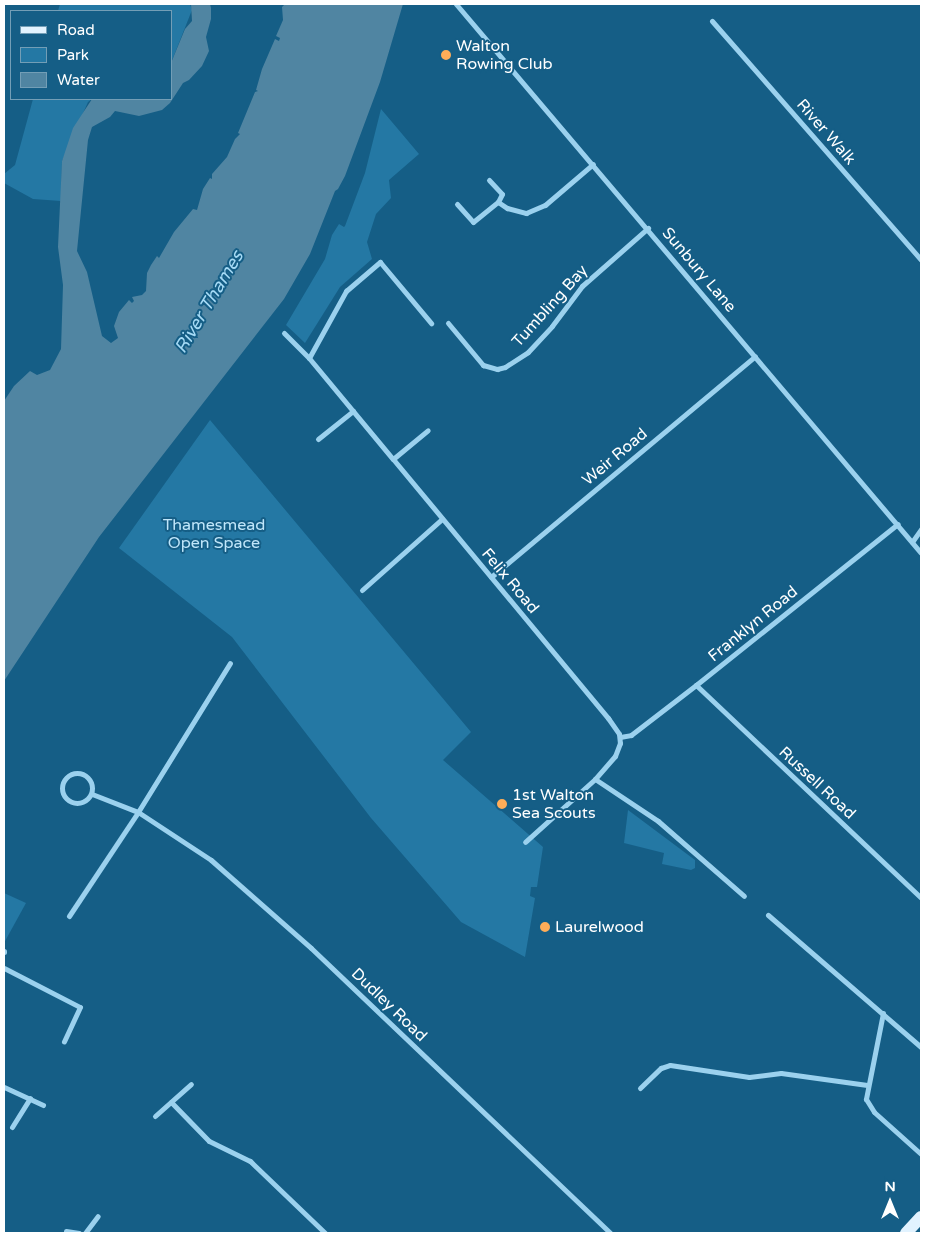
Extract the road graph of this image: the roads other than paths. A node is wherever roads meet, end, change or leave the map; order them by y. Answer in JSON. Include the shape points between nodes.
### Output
{"nodes":[{"id":1,"x":456,"y":4,"type":"edge"},
{"id":2,"x":712,"y":21,"type":"dead end"},
{"id":3,"x":593,"y":164,"type":"junction"},
{"id":4,"x":489,"y":180,"type":"dead end"},
{"id":5,"x":498,"y":202,"type":"junction"},
{"id":6,"x":457,"y":204,"type":"dead end"},
{"id":7,"x":648,"y":228,"type":"junction"},
{"id":8,"x":921,"y":260,"type":"edge"},
{"id":9,"x":431,"y":323,"type":"dead end"},
{"id":10,"x":448,"y":323,"type":"dead end"},
{"id":11,"x":284,"y":333,"type":"dead end"},
{"id":12,"x":755,"y":356,"type":"junction"},
{"id":13,"x":309,"y":358,"type":"junction"},
{"id":14,"x":353,"y":411,"type":"junction"},
{"id":15,"x":428,"y":430,"type":"dead end"},
{"id":16,"x":318,"y":439,"type":"dead end"},
{"id":17,"x":393,"y":458,"type":"junction"},
{"id":18,"x":442,"y":519,"type":"junction"},
{"id":19,"x":898,"y":524,"type":"junction"},
{"id":20,"x":921,"y":529,"type":"edge"},
{"id":21,"x":912,"y":542,"type":"junction"},
{"id":22,"x":921,"y":553,"type":"edge"},
{"id":23,"x":491,"y":577,"type":"junction"},
{"id":24,"x":362,"y":590,"type":"dead end"},
{"id":25,"x":230,"y":663,"type":"dead end"},
{"id":26,"x":696,"y":685,"type":"junction"},
{"id":27,"x":620,"y":738,"type":"junction"},
{"id":28,"x":595,"y":779,"type":"junction"},
{"id":29,"x":92,"y":794,"type":"junction"},
{"id":30,"x":138,"y":812,"type":"junction"},
{"id":31,"x":525,"y":842,"type":"dead end"},
{"id":32,"x":744,"y":896,"type":"dead end"},
{"id":33,"x":921,"y":898,"type":"edge"},
{"id":34,"x":69,"y":916,"type":"dead end"},
{"id":35,"x":768,"y":916,"type":"dead end"},
{"id":36,"x":4,"y":968,"type":"edge"},
{"id":37,"x":882,"y":1013,"type":"junction"},
{"id":38,"x":64,"y":1042,"type":"dead end"},
{"id":39,"x":921,"y":1047,"type":"edge"},
{"id":40,"x":191,"y":1084,"type":"dead end"},
{"id":41,"x":867,"y":1085,"type":"junction"},
{"id":42,"x":4,"y":1087,"type":"edge"},
{"id":43,"x":640,"y":1088,"type":"dead end"},
{"id":44,"x":30,"y":1098,"type":"junction"},
{"id":45,"x":171,"y":1102,"type":"junction"},
{"id":46,"x":43,"y":1105,"type":"dead end"},
{"id":47,"x":156,"y":1116,"type":"dead end"},
{"id":48,"x":12,"y":1127,"type":"dead end"},
{"id":49,"x":921,"y":1154,"type":"edge"},
{"id":50,"x":98,"y":1216,"type":"dead end"},
{"id":51,"x":921,"y":1217,"type":"edge"},
{"id":52,"x":66,"y":1231,"type":"dead end"},
{"id":53,"x":79,"y":1233,"type":"edge"},
{"id":54,"x":85,"y":1233,"type":"edge"},
{"id":55,"x":325,"y":1233,"type":"edge"},
{"id":56,"x":610,"y":1233,"type":"edge"},
{"id":57,"x":906,"y":1233,"type":"edge"}],
"edges":[{"from":1,"to":3,"type":"street","name":"Sunbury Lane"},
{"from":2,"to":8,"type":"street","name":"River Walk"},
{"from":3,"to":5,"type":"street","via":[[545,205],[533,211],[520,213]]},
{"from":3,"to":7,"type":"street","name":"Sunbury Lane"},
{"from":4,"to":5,"type":"street","via":[[502,194]]},
{"from":5,"to":6,"type":"street","via":[[473,222]]},
{"from":7,"to":10,"type":"street","name":"Tumbling Bay","via":[[582,286],[528,352],[505,367],[497,369],[483,365]]},
{"from":7,"to":12,"type":"street","name":"Sunbury Lane"},
{"from":9,"to":13,"type":"street","via":[[380,262],[346,291]]},
{"from":11,"to":13,"type":"street","name":"Felix Road"},
{"from":12,"to":19,"type":"street","name":"Sunbury Lane"},
{"from":12,"to":23,"type":"street","name":"Weir Road"},
{"from":13,"to":14,"type":"street","name":"Felix Road"},
{"from":14,"to":16,"type":"street"},
{"from":14,"to":17,"type":"street","name":"Felix Road"},
{"from":15,"to":17,"type":"street"},
{"from":17,"to":18,"type":"street","name":"Felix Road"},
{"from":18,"to":23,"type":"street","name":"Felix Road"},
{"from":18,"to":24,"type":"street"},
{"from":19,"to":21,"type":"street","name":"Sunbury Lane"},
{"from":19,"to":26,"type":"street","name":"Franklyn Road"},
{"from":20,"to":21,"type":"street"},
{"from":21,"to":22,"type":"street","name":"Sunbury Lane"},
{"from":23,"to":27,"type":"street","name":"Felix Road","via":[[608,718]]},
{"from":25,"to":30,"type":"street"},
{"from":26,"to":27,"type":"street","name":"Franklyn Road","via":[[631,735]]},
{"from":26,"to":33,"type":"street","name":"Russell Road"},
{"from":27,"to":28,"type":"street","via":[[615,756]]},
{"from":28,"to":31,"type":"street"},
{"from":28,"to":32,"type":"street","via":[[658,822]]},
{"from":29,"to":29,"type":"street","via":[[84,802],[69,801],[63,793],[63,782],[70,775],[80,773],[92,783]]},
{"from":29,"to":30,"type":"street","name":"Dudley Road"},
{"from":30,"to":34,"type":"street"},
{"from":30,"to":56,"type":"street","name":"Dudley Road","via":[[211,860],[304,942]]},
{"from":35,"to":37,"type":"street"},
{"from":36,"to":38,"type":"street","via":[[80,1007]]},
{"from":37,"to":39,"type":"street"},
{"from":37,"to":41,"type":"street"},
{"from":40,"to":45,"type":"street"},
{"from":41,"to":43,"type":"street","via":[[781,1073],[749,1077],[670,1066],[661,1068]]},
{"from":41,"to":49,"type":"street","via":[[869,1106]]},
{"from":42,"to":44,"type":"street"},
{"from":44,"to":46,"type":"street"},
{"from":44,"to":48,"type":"street"},
{"from":45,"to":47,"type":"street"},
{"from":45,"to":55,"type":"street","via":[[209,1141],[250,1161]]},
{"from":50,"to":54,"type":"street"},
{"from":51,"to":57,"type":"main road"},
{"from":52,"to":53,"type":"street"}]}
